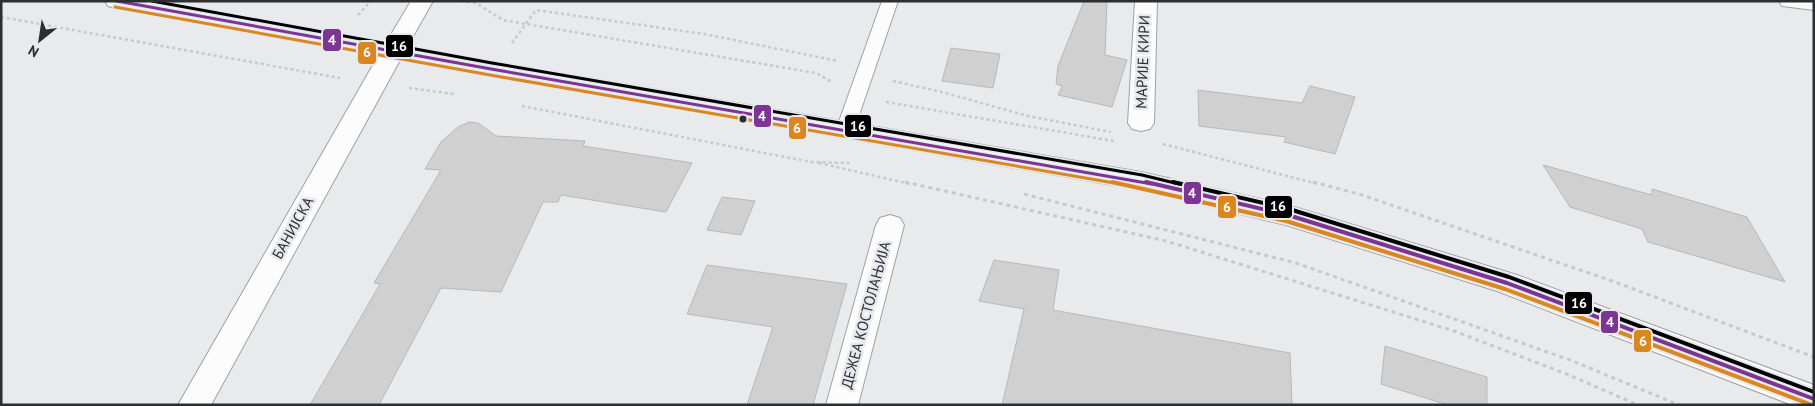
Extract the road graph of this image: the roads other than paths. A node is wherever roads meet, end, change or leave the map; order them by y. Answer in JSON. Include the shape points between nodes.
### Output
{"nodes":[{"id":1,"x":116,"y":1,"type":"edge"},
{"id":2,"x":422,"y":1,"type":"edge"},
{"id":3,"x":890,"y":1,"type":"edge"},
{"id":4,"x":1146,"y":1,"type":"edge"},
{"id":5,"x":1790,"y":1,"type":"edge"},
{"id":6,"x":1814,"y":3,"type":"edge"},
{"id":7,"x":393,"y":51,"type":"junction"},
{"id":8,"x":1141,"y":123,"type":"dead end"},
{"id":9,"x":845,"y":130,"type":"junction"},
{"id":10,"x":890,"y":225,"type":"dead end"},
{"id":11,"x":1814,"y":399,"type":"edge"},
{"id":12,"x":194,"y":405,"type":"edge"},
{"id":13,"x":842,"y":405,"type":"edge"}],
"edges":[{"from":1,"to":7,"type":"main road"},
{"from":2,"to":7,"type":"main road","name":"БАНИЈСКА"},
{"from":3,"to":9,"type":"lane"},
{"from":4,"to":8,"type":"main road","name":"МАРИЈЕ КИРИ"},
{"from":5,"to":6,"type":"main road"},
{"from":7,"to":9,"type":"main road"},
{"from":7,"to":12,"type":"main road","name":"БАНИЈСКА"},
{"from":9,"to":11,"type":"main road","via":[[1141,181],[1288,215],[1507,283]]},
{"from":10,"to":13,"type":"main road","name":"ДЕЖЕА КОСТОЛАЊИЈА"}]}
